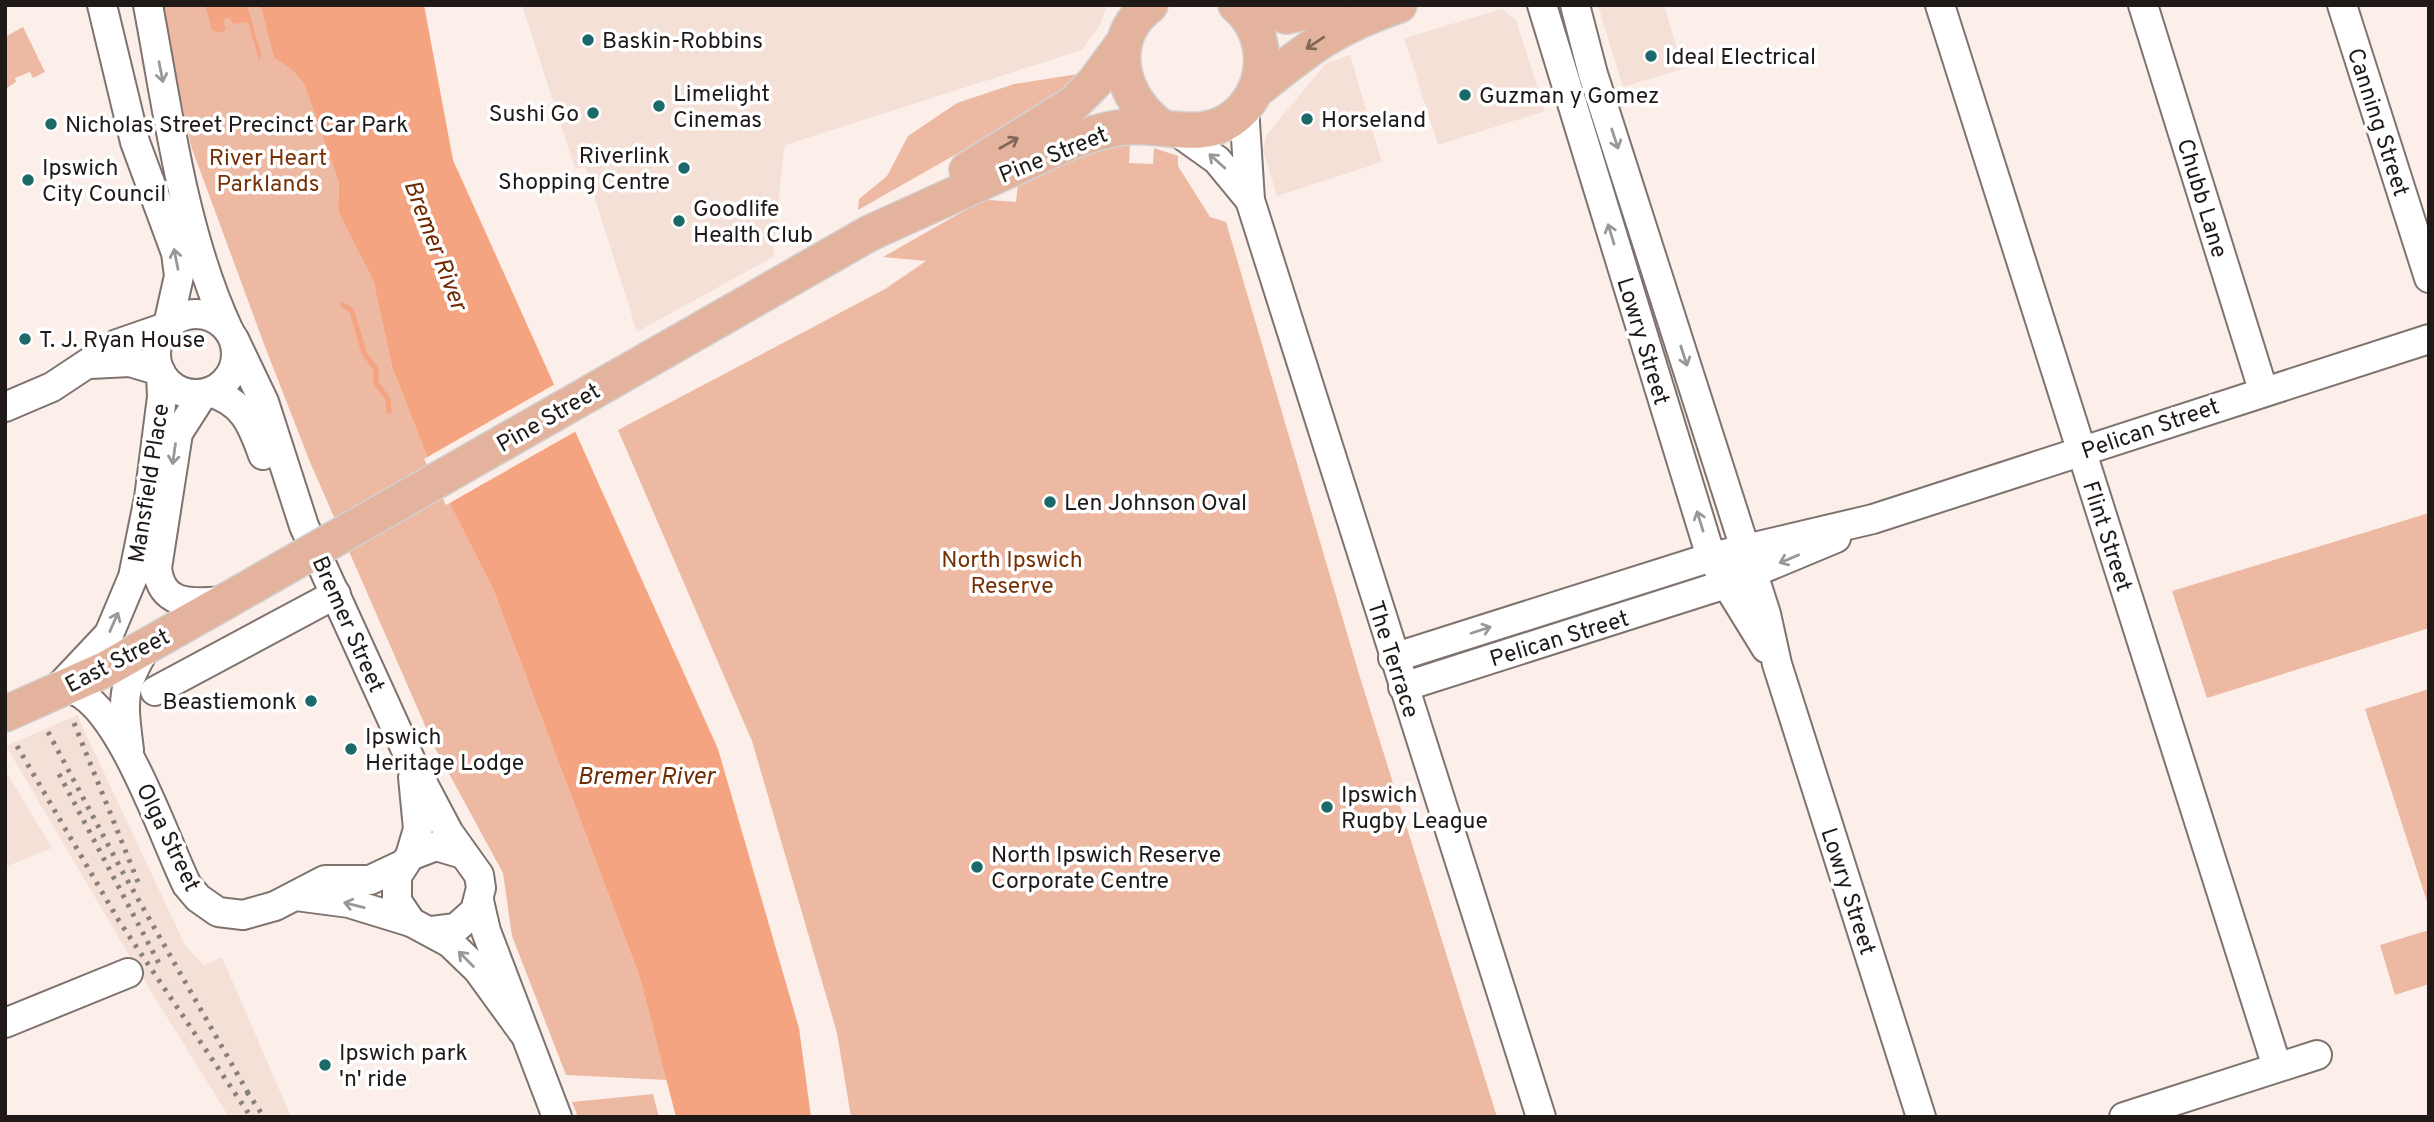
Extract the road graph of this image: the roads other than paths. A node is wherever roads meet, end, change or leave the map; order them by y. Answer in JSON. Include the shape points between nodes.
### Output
{"nodes":[{"id":1,"x":102,"y":5,"type":"edge"},
{"id":2,"x":148,"y":5,"type":"edge"},
{"id":3,"x":1236,"y":5,"type":"edge"},
{"id":4,"x":1243,"y":5,"type":"edge"},
{"id":5,"x":1337,"y":5,"type":"edge"},
{"id":6,"x":1399,"y":5,"type":"edge"},
{"id":7,"x":1542,"y":5,"type":"edge"},
{"id":8,"x":1575,"y":5,"type":"edge"},
{"id":9,"x":1940,"y":5,"type":"edge"},
{"id":10,"x":2143,"y":5,"type":"edge"},
{"id":11,"x":2342,"y":5,"type":"edge"},
{"id":12,"x":1144,"y":8,"type":"edge"},
{"id":13,"x":1122,"y":45,"type":"junction"},
{"id":14,"x":1593,"y":74,"type":"junction"},
{"id":15,"x":1566,"y":88,"type":"junction"},
{"id":16,"x":1250,"y":99,"type":"junction"},
{"id":17,"x":1169,"y":129,"type":"junction"},
{"id":18,"x":1250,"y":200,"type":"junction"},
{"id":19,"x":870,"y":233,"type":"junction"},
{"id":20,"x":2429,"y":278,"type":"edge"},
{"id":21,"x":167,"y":326,"type":"junction"},
{"id":22,"x":231,"y":335,"type":"junction"},
{"id":23,"x":2429,"y":339,"type":"edge"},
{"id":24,"x":90,"y":364,"type":"junction"},
{"id":25,"x":161,"y":372,"type":"junction"},
{"id":26,"x":2263,"y":390,"type":"junction"},
{"id":27,"x":206,"y":393,"type":"junction"},
{"id":28,"x":5,"y":407,"type":"edge"},
{"id":29,"x":2081,"y":452,"type":"junction"},
{"id":30,"x":304,"y":526,"type":"junction"},
{"id":31,"x":1712,"y":556,"type":"junction"},
{"id":32,"x":1749,"y":561,"type":"junction"},
{"id":33,"x":1656,"y":574,"type":"junction"},
{"id":34,"x":1726,"y":584,"type":"junction"},
{"id":35,"x":336,"y":594,"type":"junction"},
{"id":36,"x":226,"y":601,"type":"junction"},
{"id":37,"x":1666,"y":604,"type":"junction"},
{"id":38,"x":1443,"y":642,"type":"junction"},
{"id":39,"x":148,"y":646,"type":"junction"},
{"id":40,"x":1393,"y":658,"type":"junction"},
{"id":41,"x":1777,"y":664,"type":"junction"},
{"id":42,"x":1452,"y":671,"type":"junction"},
{"id":43,"x":1403,"y":687,"type":"junction"},
{"id":44,"x":60,"y":690,"type":"junction"},
{"id":45,"x":155,"y":691,"type":"dead end"},
{"id":46,"x":5,"y":714,"type":"edge"},
{"id":47,"x":130,"y":756,"type":"junction"},
{"id":48,"x":411,"y":761,"type":"junction"},
{"id":49,"x":463,"y":854,"type":"junction"},
{"id":50,"x":406,"y":861,"type":"junction"},
{"id":51,"x":296,"y":896,"type":"junction"},
{"id":52,"x":480,"y":901,"type":"junction"},
{"id":53,"x":421,"y":926,"type":"junction"},
{"id":54,"x":128,"y":973,"type":"dead end"},
{"id":55,"x":5,"y":1023,"type":"edge"},
{"id":56,"x":523,"y":1032,"type":"junction"},
{"id":57,"x":2316,"y":1055,"type":"dead end"},
{"id":58,"x":2277,"y":1067,"type":"junction"},
{"id":59,"x":557,"y":1117,"type":"edge"},
{"id":60,"x":1541,"y":1117,"type":"edge"},
{"id":61,"x":1921,"y":1117,"type":"edge"},
{"id":62,"x":2124,"y":1117,"type":"edge"}],
"edges":[{"from":21,"to":1,"type":"street","one_way":true,"via":[[179,276],[176,253],[135,142]]},
{"from":2,"to":22,"type":"street","name":"Bremer Street","one_way":true,"via":[[191,214],[211,287]]},
{"from":3,"to":16,"type":"main road","via":[[1251,22],[1260,43],[1261,73]]},
{"from":4,"to":5,"type":"main road","via":[[1287,16]]},
{"from":6,"to":16,"type":"main road","one_way":true,"via":[[1336,30],[1294,58]]},
{"from":7,"to":15,"type":"street","name":"Lowry Street"},
{"from":8,"to":14,"type":"street","name":"Lowry Street"},
{"from":9,"to":29,"type":"street","name":"Flint Street"},
{"from":10,"to":26,"type":"street","name":"Chubb Lane"},
{"from":11,"to":20,"type":"street","name":"Canning Street"},
{"from":12,"to":13,"type":"main road","name":"Pine Street"},
{"from":13,"to":17,"type":"main road","via":[[1123,73],[1131,95],[1144,114]]},
{"from":19,"to":13,"type":"main road","name":"Pine Street","one_way":true,"via":[[1073,104]]},
{"from":14,"to":15,"type":"street"},
{"from":14,"to":32,"type":"street","name":"Lowry Street","one_way":true},
{"from":31,"to":15,"type":"street","name":"Lowry Street","one_way":true},
{"from":16,"to":17,"type":"main road","name":"Pine Street","via":[[1216,127]]},
{"from":16,"to":18,"type":"street","name":"The Terrace"},
{"from":18,"to":17,"type":"street","name":"The Terrace","one_way":true,"via":[[1217,160]]},
{"from":17,"to":19,"type":"main road","name":"Pine Street","via":[[1126,127],[1085,136]]},
{"from":18,"to":40,"type":"street","name":"The Terrace"},
{"from":19,"to":36,"type":"main road","name":"Pine Street","bridge":true},
{"from":21,"to":22,"type":"street","via":[[195,313],[218,320]]},
{"from":21,"to":24,"type":"street","via":[[117,344]]},
{"from":21,"to":25,"type":"street","via":[[156,348]]},
{"from":22,"to":27,"type":"street","via":[[236,358],[233,371]]},
{"from":22,"to":30,"type":"street","name":"Bremer Street","via":[[264,402]]},
{"from":23,"to":26,"type":"street","name":"Pelican Street"},
{"from":24,"to":25,"type":"street","via":[[130,362]]},
{"from":24,"to":28,"type":"street"},
{"from":25,"to":27,"type":"street","via":[[182,391]]},
{"from":44,"to":25,"type":"street","name":"Mansfield Place","one_way":true,"via":[[109,634],[133,577],[149,498]]},
{"from":26,"to":29,"type":"street","name":"Pelican Street"},
{"from":27,"to":30,"type":"street","name":"Bremer Street","via":[[229,399],[247,415],[275,487]]},
{"from":27,"to":36,"type":"street","name":"Mansfield Place","one_way":true,"via":[[178,433],[159,583],[169,595],[194,603]]},
{"from":29,"to":32,"type":"street","name":"Pelican Street"},
{"from":29,"to":58,"type":"street","name":"Flint Street"},
{"from":30,"to":35,"type":"street","name":"Bremer Street"},
{"from":31,"to":32,"type":"street","name":"Pelican Street"},
{"from":31,"to":33,"type":"street","name":"Pelican Street"},
{"from":31,"to":34,"type":"street","name":"Lowry Street"},
{"from":32,"to":34,"type":"street","name":"Pelican Street"},
{"from":32,"to":41,"type":"street","name":"Lowry Street"},
{"from":33,"to":37,"type":"street"},
{"from":38,"to":33,"type":"street","name":"Pelican Street","one_way":true},
{"from":34,"to":37,"type":"street","name":"Pelican Street"},
{"from":34,"to":41,"type":"street","name":"Lowry Street"},
{"from":35,"to":45,"type":"street","name":"East Street"},
{"from":35,"to":48,"type":"street","name":"Bremer Street"},
{"from":36,"to":39,"type":"main road","name":"East Street"},
{"from":37,"to":42,"type":"street","name":"Pelican Street"},
{"from":38,"to":40,"type":"street","name":"Pelican Street"},
{"from":38,"to":42,"type":"street"},
{"from":39,"to":44,"type":"main road","name":"East Street"},
{"from":39,"to":47,"type":"street","name":"Olga Street","via":[[134,667],[123,703]]},
{"from":40,"to":43,"type":"street","name":"The Terrace"},
{"from":41,"to":61,"type":"street","name":"Lowry Street"},
{"from":42,"to":43,"type":"street","name":"Pelican Street"},
{"from":43,"to":60,"type":"street","name":"The Terrace"},
{"from":44,"to":46,"type":"main road","name":"East Street"},
{"from":44,"to":47,"type":"street","name":"Olga Street","via":[[79,690],[88,696]]},
{"from":47,"to":51,"type":"street","name":"Olga Street","via":[[183,877],[204,904],[226,914],[243,915]]},
{"from":48,"to":49,"type":"street","name":"Bremer Street"},
{"from":48,"to":50,"type":"street","name":"Bremer Street","via":[[418,829]]},
{"from":49,"to":50,"type":"street","via":[[436,846],[422,849]]},
{"from":49,"to":52,"type":"street","name":"Bremer Street","via":[[479,875]]},
{"from":50,"to":51,"type":"street","name":"Olga Street","via":[[370,880],[325,880]]},
{"from":50,"to":53,"type":"street","name":"Bremer Street","via":[[397,876],[397,901]]},
{"from":53,"to":51,"type":"street","name":"Olga Street","one_way":true,"via":[[349,903]]},
{"from":52,"to":53,"type":"street","via":[[456,928]]},
{"from":52,"to":56,"type":"street","name":"Bremer Street","via":[[486,931]]},
{"from":56,"to":53,"type":"street","name":"Bremer Street","one_way":true,"via":[[478,970],[450,943]]},
{"from":54,"to":55,"type":"street"},
{"from":56,"to":59,"type":"street","name":"Bremer Street"},
{"from":57,"to":58,"type":"street"},
{"from":58,"to":62,"type":"street"}]}
